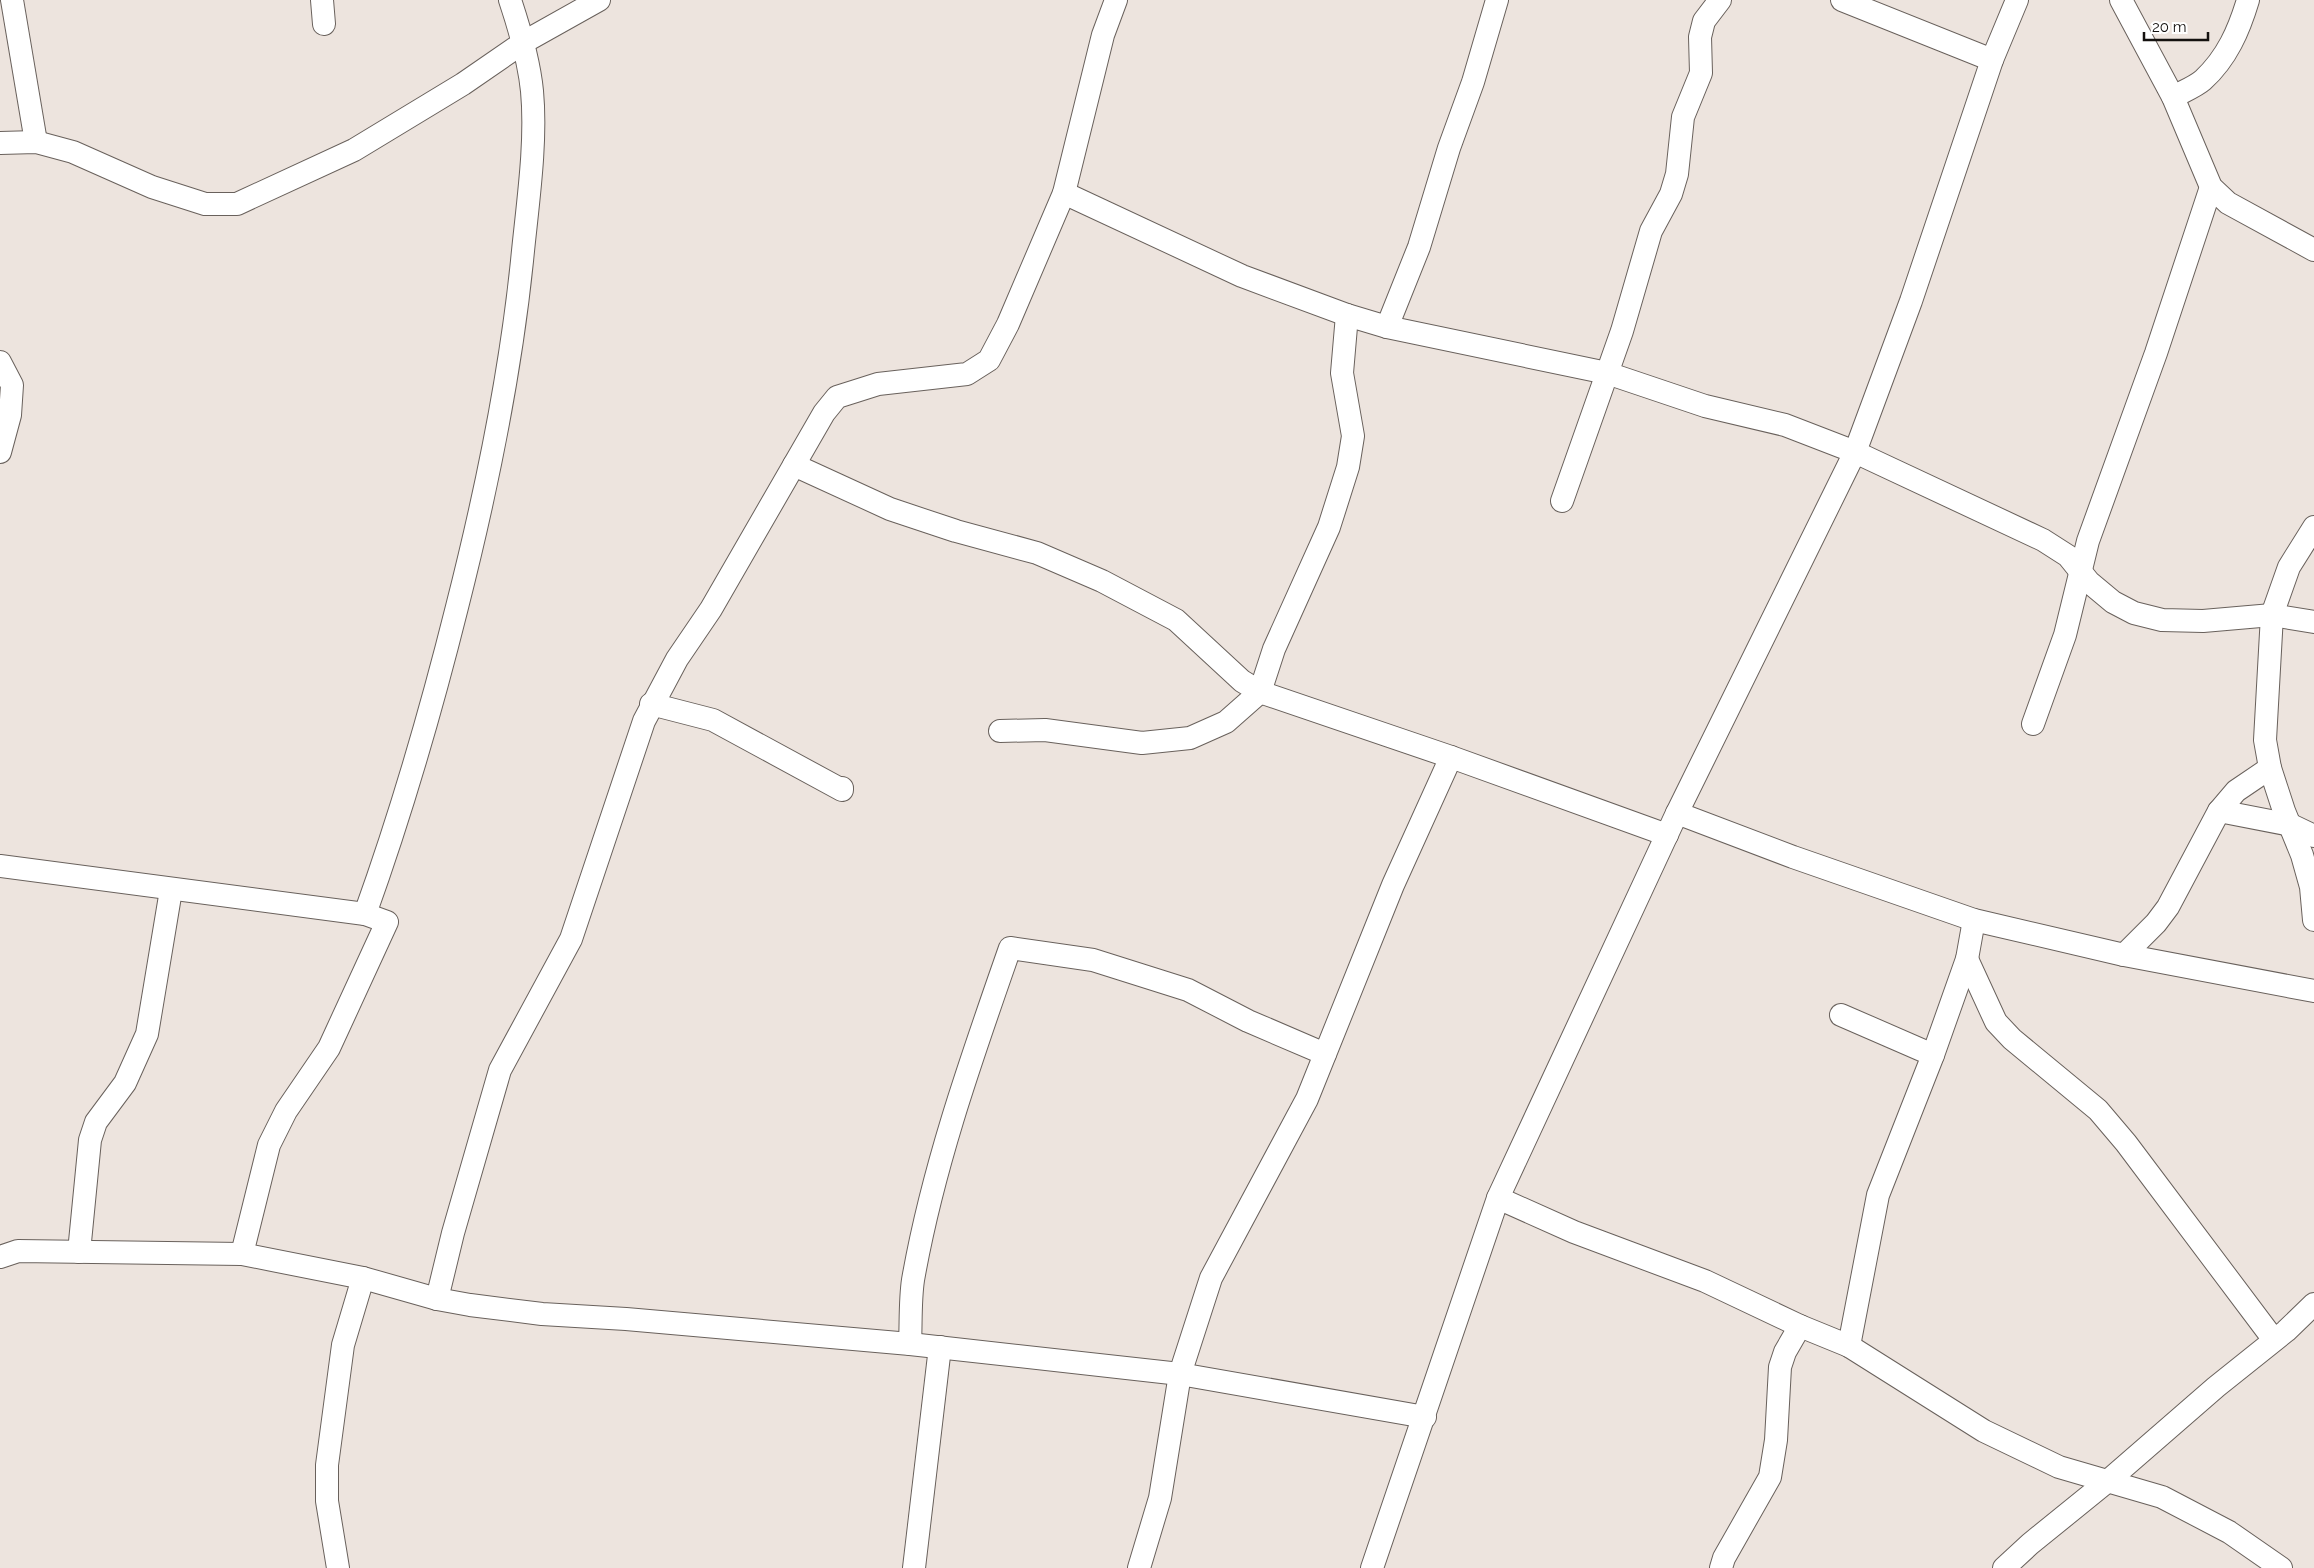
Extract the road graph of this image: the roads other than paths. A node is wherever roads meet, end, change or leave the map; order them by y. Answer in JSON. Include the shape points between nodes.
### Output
{"nodes":[{"id":1,"x":12,"y":0,"type":"edge"},
{"id":2,"x":322,"y":0,"type":"edge"},
{"id":3,"x":510,"y":0,"type":"edge"},
{"id":4,"x":599,"y":0,"type":"edge"},
{"id":5,"x":1116,"y":0,"type":"edge"},
{"id":6,"x":1497,"y":0,"type":"edge"},
{"id":7,"x":1720,"y":0,"type":"edge"},
{"id":8,"x":1842,"y":0,"type":"edge"},
{"id":9,"x":2017,"y":0,"type":"edge"},
{"id":10,"x":2122,"y":0,"type":"edge"},
{"id":11,"x":2248,"y":0,"type":"edge"},
{"id":12,"x":324,"y":24,"type":"dead end"},
{"id":13,"x":524,"y":42,"type":"junction"},
{"id":14,"x":1992,"y":60,"type":"junction"},
{"id":15,"x":2173,"y":97,"type":"junction"},
{"id":16,"x":36,"y":142,"type":"junction"},
{"id":17,"x":0,"y":143,"type":"edge"},
{"id":18,"x":2211,"y":187,"type":"junction"},
{"id":19,"x":1064,"y":193,"type":"junction"},
{"id":20,"x":2314,"y":250,"type":"edge"},
{"id":21,"x":1347,"y":314,"type":"junction"},
{"id":22,"x":1387,"y":327,"type":"junction"},
{"id":23,"x":0,"y":362,"type":"edge"},
{"id":24,"x":1607,"y":374,"type":"junction"},
{"id":25,"x":0,"y":452,"type":"edge"},
{"id":26,"x":1855,"y":452,"type":"junction"},
{"id":27,"x":794,"y":465,"type":"junction"},
{"id":28,"x":1562,"y":500,"type":"dead end"},
{"id":29,"x":2314,"y":527,"type":"edge"},
{"id":30,"x":2080,"y":571,"type":"junction"},
{"id":31,"x":2272,"y":615,"type":"junction"},
{"id":32,"x":2314,"y":622,"type":"edge"},
{"id":33,"x":1260,"y":692,"type":"junction"},
{"id":34,"x":651,"y":704,"type":"junction"},
{"id":35,"x":2033,"y":724,"type":"dead end"},
{"id":36,"x":1000,"y":731,"type":"dead end"},
{"id":37,"x":1451,"y":757,"type":"junction"},
{"id":38,"x":2270,"y":768,"type":"junction"},
{"id":39,"x":842,"y":788,"type":"dead end"},
{"id":40,"x":2219,"y":811,"type":"junction"},
{"id":41,"x":1677,"y":813,"type":"junction"},
{"id":42,"x":2291,"y":825,"type":"junction"},
{"id":43,"x":1667,"y":835,"type":"junction"},
{"id":44,"x":2314,"y":836,"type":"edge"},
{"id":45,"x":0,"y":866,"type":"edge"},
{"id":46,"x":171,"y":890,"type":"junction"},
{"id":47,"x":365,"y":914,"type":"junction"},
{"id":48,"x":1974,"y":920,"type":"junction"},
{"id":49,"x":2314,"y":920,"type":"edge"},
{"id":50,"x":2124,"y":955,"type":"junction"},
{"id":51,"x":1967,"y":959,"type":"junction"},
{"id":52,"x":2314,"y":991,"type":"edge"},
{"id":53,"x":1841,"y":1015,"type":"dead end"},
{"id":54,"x":1325,"y":1054,"type":"junction"},
{"id":55,"x":1933,"y":1055,"type":"junction"},
{"id":56,"x":1498,"y":1198,"type":"junction"},
{"id":57,"x":79,"y":1252,"type":"junction"},
{"id":58,"x":242,"y":1254,"type":"junction"},
{"id":59,"x":0,"y":1257,"type":"edge"},
{"id":60,"x":363,"y":1278,"type":"junction"},
{"id":61,"x":438,"y":1299,"type":"junction"},
{"id":62,"x":2314,"y":1304,"type":"edge"},
{"id":63,"x":1800,"y":1326,"type":"junction"},
{"id":64,"x":2274,"y":1340,"type":"junction"},
{"id":65,"x":910,"y":1344,"type":"junction"},
{"id":66,"x":1849,"y":1346,"type":"junction"},
{"id":67,"x":940,"y":1347,"type":"junction"},
{"id":68,"x":1180,"y":1374,"type":"junction"},
{"id":69,"x":1424,"y":1416,"type":"junction"},
{"id":70,"x":2110,"y":1480,"type":"junction"},
{"id":71,"x":1375,"y":1567,"type":"edge"},
{"id":72,"x":338,"y":1568,"type":"edge"},
{"id":73,"x":914,"y":1568,"type":"edge"},
{"id":74,"x":1139,"y":1568,"type":"edge"},
{"id":75,"x":1721,"y":1568,"type":"edge"},
{"id":76,"x":2004,"y":1568,"type":"edge"},
{"id":77,"x":2281,"y":1568,"type":"edge"}],
"edges":[{"from":1,"to":16,"type":"street"},
{"from":2,"to":12,"type":"street"},
{"from":3,"to":13,"type":"street"},
{"from":4,"to":13,"type":"street"},
{"from":5,"to":19,"type":"street","via":[[1103,35]]},
{"from":6,"to":22,"type":"street","via":[[1419,247]]},
{"from":7,"to":24,"type":"street","via":[[1704,22],[1700,37],[1701,73],[1684,117],[1677,174],[1671,194],[1652,231]]},
{"from":8,"to":14,"type":"street"},
{"from":9,"to":14,"type":"street"},
{"from":10,"to":15,"type":"street"},
{"from":11,"to":15,"type":"street","via":[[2238,32],[2220,60],[2202,81]]},
{"from":13,"to":16,"type":"street","via":[[463,84],[354,150],[238,204],[205,204],[152,187],[73,152]]},
{"from":13,"to":47,"type":"street","via":[[532,92],[532,140],[518,294],[504,398],[483,503],[434,700]]},
{"from":14,"to":26,"type":"street","via":[[1911,301]]},
{"from":15,"to":18,"type":"street"},
{"from":16,"to":17,"type":"street"},
{"from":18,"to":20,"type":"street","via":[[2228,203]]},
{"from":18,"to":30,"type":"street"},
{"from":19,"to":21,"type":"street","via":[[1242,276]]},
{"from":19,"to":27,"type":"street","via":[[1008,324],[989,360],[967,374],[878,384],[837,397]]},
{"from":21,"to":22,"type":"street"},
{"from":21,"to":33,"type":"street","via":[[1342,373],[1353,436],[1348,467],[1329,527],[1274,649]]},
{"from":22,"to":24,"type":"street"},
{"from":23,"to":25,"type":"street","via":[[12,385],[10,416]]},
{"from":24,"to":26,"type":"street","via":[[1705,406],[1785,425]]},
{"from":24,"to":28,"type":"street"},
{"from":26,"to":30,"type":"street","via":[[2043,540],[2068,556]]},
{"from":26,"to":41,"type":"street"},
{"from":27,"to":33,"type":"street","via":[[890,510],[1038,553],[1102,581],[1176,620],[1242,681]]},
{"from":27,"to":34,"type":"street","via":[[711,609]]},
{"from":29,"to":31,"type":"street","via":[[2289,567]]},
{"from":30,"to":31,"type":"street","via":[[2113,602],[2134,613],[2162,620],[2203,621]]},
{"from":30,"to":35,"type":"street","via":[[2065,635]]},
{"from":31,"to":32,"type":"street"},
{"from":31,"to":38,"type":"street","via":[[2266,740]]},
{"from":33,"to":36,"type":"street","via":[[1226,722],[1190,738],[1142,742],[1046,730]]},
{"from":33,"to":37,"type":"street"},
{"from":34,"to":39,"type":"street","via":[[713,720]]},
{"from":34,"to":61,"type":"street","via":[[571,938],[500,1070],[453,1233]]},
{"from":37,"to":43,"type":"street"},
{"from":37,"to":54,"type":"street","via":[[1393,885]]},
{"from":38,"to":40,"type":"street","via":[[2236,791]]},
{"from":38,"to":42,"type":"street"},
{"from":40,"to":42,"type":"street"},
{"from":40,"to":50,"type":"street","via":[[2168,906]]},
{"from":41,"to":43,"type":"street"},
{"from":41,"to":48,"type":"street"},
{"from":42,"to":44,"type":"street"},
{"from":42,"to":49,"type":"street","via":[[2311,887]]},
{"from":43,"to":56,"type":"street"},
{"from":45,"to":46,"type":"street"},
{"from":46,"to":47,"type":"street"},
{"from":46,"to":57,"type":"street","via":[[147,1034],[125,1083],[96,1122],[90,1140]]},
{"from":47,"to":58,"type":"street","via":[[387,922],[329,1048],[286,1111],[269,1145]]},
{"from":48,"to":50,"type":"street"},
{"from":48,"to":51,"type":"street"},
{"from":50,"to":52,"type":"street"},
{"from":51,"to":55,"type":"street"},
{"from":51,"to":64,"type":"street","via":[[1996,1022],[2098,1110]]},
{"from":53,"to":55,"type":"street"},
{"from":54,"to":65,"type":"street","via":[[1188,990],[1093,960],[1010,948],[966,1074],[929,1200],[913,1281]]},
{"from":54,"to":68,"type":"street","via":[[1307,1099],[1211,1278]]},
{"from":55,"to":66,"type":"street","via":[[1878,1195]]},
{"from":56,"to":63,"type":"street","via":[[1574,1232],[1704,1281]]},
{"from":56,"to":69,"type":"street"},
{"from":57,"to":58,"type":"street"},
{"from":57,"to":59,"type":"street","via":[[18,1251]]},
{"from":58,"to":60,"type":"street"},
{"from":60,"to":61,"type":"street"},
{"from":60,"to":72,"type":"street","via":[[342,1345],[327,1465],[326,1501]]},
{"from":61,"to":65,"type":"street","via":[[542,1314]]},
{"from":62,"to":64,"type":"street"},
{"from":63,"to":66,"type":"street"},
{"from":63,"to":75,"type":"street","via":[[1780,1367],[1776,1440],[1770,1477]]},
{"from":64,"to":70,"type":"street"},
{"from":65,"to":67,"type":"street"},
{"from":66,"to":70,"type":"street","via":[[1984,1432],[2059,1468]]},
{"from":67,"to":68,"type":"street"},
{"from":67,"to":73,"type":"street"},
{"from":68,"to":69,"type":"street"},
{"from":68,"to":74,"type":"street","via":[[1160,1498]]},
{"from":69,"to":71,"type":"street"},
{"from":70,"to":76,"type":"street"},
{"from":70,"to":77,"type":"street","via":[[2162,1497],[2229,1532]]}]}
